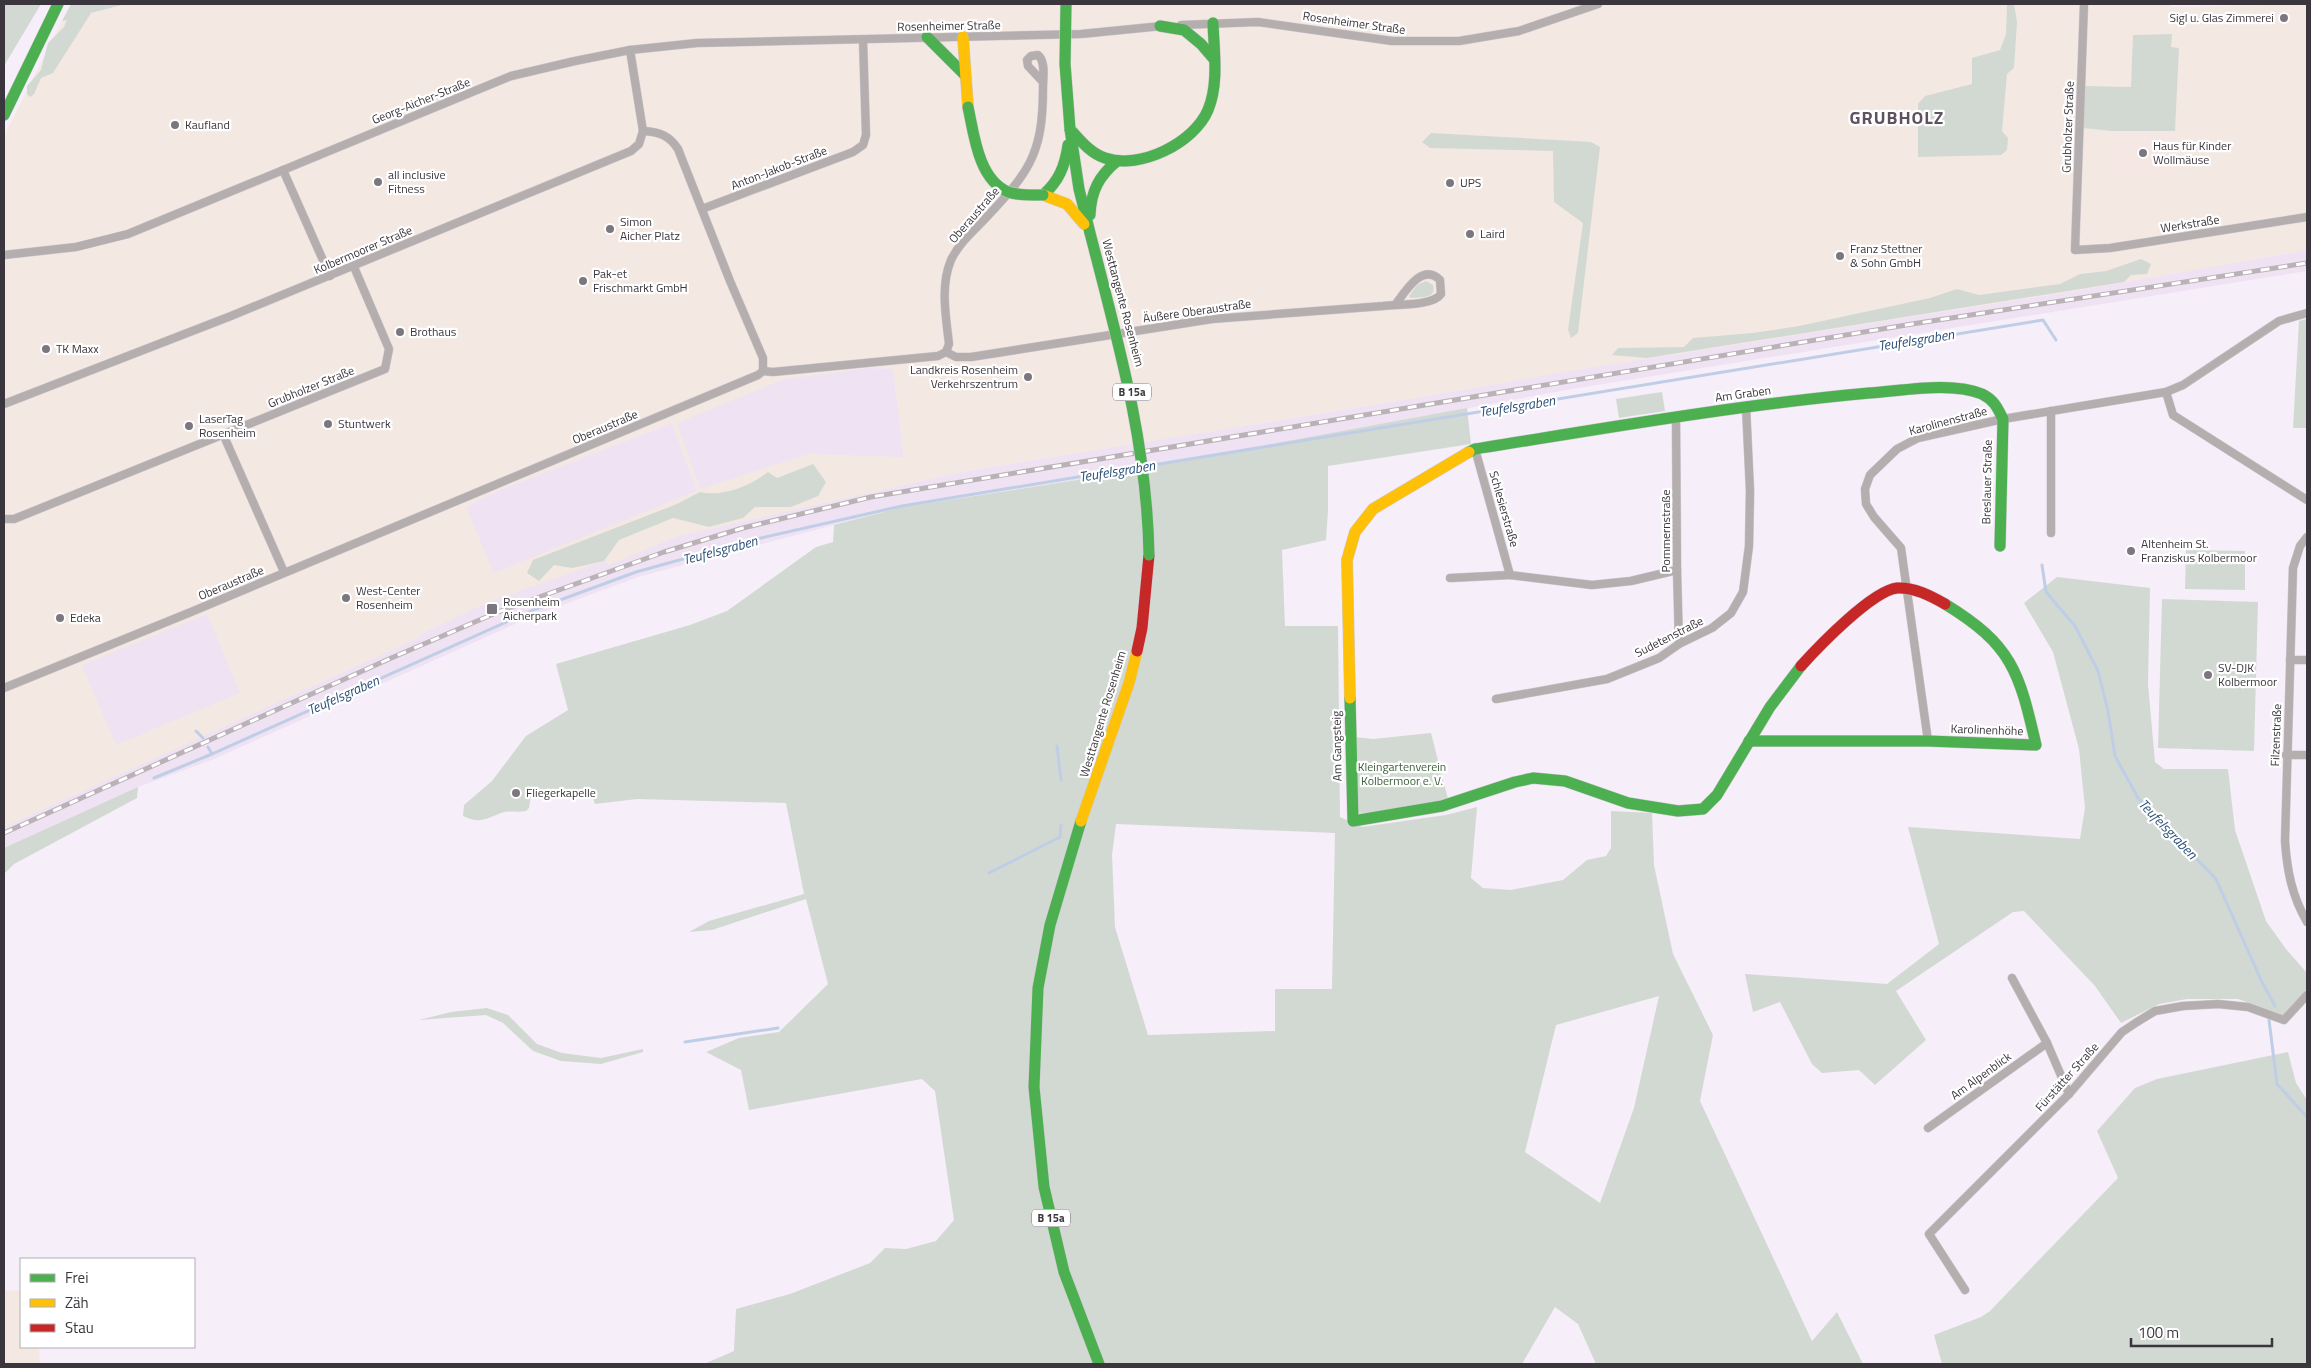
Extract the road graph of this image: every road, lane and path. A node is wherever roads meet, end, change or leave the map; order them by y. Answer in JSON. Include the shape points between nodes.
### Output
{"nodes":[{"id":1,"x":1066,"y":4,"type":"edge"},
{"id":2,"x":1598,"y":4,"type":"edge"},
{"id":3,"x":2084,"y":4,"type":"edge"},
{"id":4,"x":57,"y":6,"type":"edge"},
{"id":5,"x":1213,"y":23,"type":"junction"},
{"id":6,"x":1160,"y":26,"type":"junction"},
{"id":7,"x":926,"y":37,"type":"junction"},
{"id":8,"x":963,"y":37,"type":"junction"},
{"id":9,"x":863,"y":40,"type":"junction"},
{"id":10,"x":630,"y":50,"type":"junction"},
{"id":11,"x":1213,"y":58,"type":"junction"},
{"id":12,"x":965,"y":76,"type":"junction"},
{"id":13,"x":1043,"y":82,"type":"dead end"},
{"id":14,"x":4,"y":115,"type":"edge"},
{"id":15,"x":1070,"y":129,"type":"junction"},
{"id":16,"x":643,"y":131,"type":"junction"},
{"id":17,"x":1117,"y":161,"type":"junction"},
{"id":18,"x":283,"y":170,"type":"junction"},
{"id":19,"x":1043,"y":195,"type":"junction"},
{"id":20,"x":702,"y":209,"type":"junction"},
{"id":21,"x":2307,"y":217,"type":"edge"},
{"id":22,"x":1090,"y":233,"type":"junction"},
{"id":23,"x":2075,"y":250,"type":"joint"},
{"id":24,"x":4,"y":255,"type":"edge"},
{"id":25,"x":354,"y":267,"type":"junction"},
{"id":26,"x":330,"y":276,"type":"junction"},
{"id":27,"x":1395,"y":305,"type":"junction"},
{"id":28,"x":2307,"y":312,"type":"edge"},
{"id":29,"x":946,"y":352,"type":"junction"},
{"id":30,"x":763,"y":371,"type":"junction"},
{"id":31,"x":2166,"y":392,"type":"junction"},
{"id":32,"x":4,"y":404,"type":"edge"},
{"id":33,"x":1746,"y":406,"type":"junction"},
{"id":34,"x":2051,"y":411,"type":"junction"},
{"id":35,"x":1676,"y":418,"type":"junction"},
{"id":36,"x":2002,"y":419,"type":"junction"},
{"id":37,"x":223,"y":434,"type":"junction"},
{"id":38,"x":1475,"y":448,"type":"junction"},
{"id":39,"x":2307,"y":500,"type":"edge"},
{"id":40,"x":4,"y":519,"type":"edge"},
{"id":41,"x":2051,"y":533,"type":"dead end"},
{"id":42,"x":2307,"y":537,"type":"edge"},
{"id":43,"x":2000,"y":546,"type":"dead end"},
{"id":44,"x":1677,"y":570,"type":"junction"},
{"id":45,"x":284,"y":572,"type":"junction"},
{"id":46,"x":1510,"y":575,"type":"junction"},
{"id":47,"x":1450,"y":578,"type":"dead end"},
{"id":48,"x":1905,"y":589,"type":"junction"},
{"id":49,"x":1679,"y":644,"type":"junction"},
{"id":50,"x":2290,"y":660,"type":"junction"},
{"id":51,"x":2307,"y":660,"type":"edge"},
{"id":52,"x":4,"y":688,"type":"edge"},
{"id":53,"x":1496,"y":699,"type":"dead end"},
{"id":54,"x":1928,"y":741,"type":"junction"},
{"id":55,"x":1749,"y":742,"type":"junction"},
{"id":56,"x":2286,"y":755,"type":"junction"},
{"id":57,"x":2307,"y":755,"type":"edge"},
{"id":58,"x":2307,"y":922,"type":"edge"},
{"id":59,"x":2012,"y":978,"type":"dead end"},
{"id":60,"x":2307,"y":995,"type":"edge"},
{"id":61,"x":2047,"y":1043,"type":"junction"},
{"id":62,"x":2069,"y":1094,"type":"junction"},
{"id":63,"x":1928,"y":1128,"type":"dead end"},
{"id":64,"x":1965,"y":1290,"type":"dead end"},
{"id":65,"x":1099,"y":1364,"type":"edge"}],
"edges":[{"from":1,"to":15,"type":"main road","name":"Westtangente Rosenheim","number":"B 15a","bridge":true,"via":[[1065,64]]},
{"from":2,"to":5,"type":"street","name":"Rosenheimer Straße","via":[[1519,31],[1459,41],[1392,41],[1283,24]]},
{"from":3,"to":23,"type":"street","name":"Grubholzer Straße"},
{"from":4,"to":14,"type":"main road"},
{"from":5,"to":6,"type":"street","name":"Rosenheimer Straße"},
{"from":5,"to":11,"type":"main road"},
{"from":6,"to":8,"type":"street","name":"Rosenheimer Straße","via":[[1081,34]]},
{"from":6,"to":11,"type":"main road","via":[[1184,30]]},
{"from":7,"to":8,"type":"street","name":"Rosenheimer Straße"},
{"from":7,"to":9,"type":"street","name":"Rosenheimer Straße"},
{"from":7,"to":12,"type":"main road"},
{"from":8,"to":12,"type":"main road"},
{"from":9,"to":10,"type":"street","name":"Georg-Aicher-Straße","via":[[697,42]]},
{"from":9,"to":20,"type":"street","name":"Anton-Jakob-Straße","via":[[866,135],[863,145],[853,152]]},
{"from":10,"to":16,"type":"street"},
{"from":10,"to":18,"type":"street","name":"Georg-Aicher-Straße","via":[[511,76]]},
{"from":11,"to":17,"type":"main road","via":[[1213,93],[1201,124],[1180,143],[1158,154]]},
{"from":12,"to":19,"type":"main road","bridge":true,"via":[[968,107],[979,153],[990,178],[1013,196]]},
{"from":13,"to":29,"type":"street","name":"Oberaustraße","via":[[1040,130],[1028,169],[951,260],[945,288],[949,344]]},
{"from":15,"to":17,"type":"main road","via":[[1093,152]]},
{"from":15,"to":19,"type":"main road","via":[[1062,173],[1055,185]]},
{"from":15,"to":22,"type":"main road","name":"Westtangente Rosenheim","number":"B 15a"},
{"from":16,"to":20,"type":"street","via":[[655,132],[672,140]]},
{"from":16,"to":25,"type":"street","name":"Kolbermoorer Straße","via":[[639,144],[631,151]]},
{"from":17,"to":22,"type":"main road","via":[[1106,170],[1091,193]]},
{"from":18,"to":24,"type":"street","name":"Georg-Aicher-Straße","via":[[128,234],[76,248]]},
{"from":18,"to":26,"type":"street"},
{"from":19,"to":22,"type":"main road","via":[[1069,203]]},
{"from":20,"to":30,"type":"street","via":[[763,358]]},
{"from":21,"to":23,"type":"street","name":"Werkstraße","via":[[2110,248]]},
{"from":22,"to":65,"type":"main road","name":"Westtangente Rosenheim","number":"B 15a","bridge":true,"via":[[1138,424],[1147,481],[1149,555],[1142,628],[1129,683],[1075,839],[1050,924],[1038,988],[1034,1079],[1044,1187],[1064,1272]]},
{"from":25,"to":26,"type":"street","name":"Kolbermoorer Straße"},
{"from":25,"to":37,"type":"street","name":"Grubholzer Straße","via":[[389,349],[384,369]]},
{"from":26,"to":32,"type":"street","name":"Kolbermoorer Straße"},
{"from":27,"to":27,"type":"street","name":"Äußere Oberaustraße","via":[[1434,300],[1441,294],[1440,280],[1436,276],[1422,275]]},
{"from":27,"to":29,"type":"street","name":"Äußere Oberaustraße","via":[[1220,318],[972,357],[956,357]]},
{"from":28,"to":31,"type":"street","name":"Karolinenstraße","via":[[2279,321]]},
{"from":29,"to":30,"type":"street","name":"Oberaustraße","via":[[938,356]]},
{"from":30,"to":45,"type":"street","name":"Oberaustraße"},
{"from":31,"to":34,"type":"street","name":"Karolinenstraße"},
{"from":31,"to":39,"type":"street","via":[[2173,416]]},
{"from":33,"to":35,"type":"main road","name":"Am Graben"},
{"from":33,"to":36,"type":"main road","name":"Am Graben","via":[[1931,388],[1980,394],[1995,402]]},
{"from":33,"to":49,"type":"street","name":"Sudetenstraße","via":[[1750,528],[1743,592],[1730,613],[1712,628]]},
{"from":34,"to":36,"type":"street","name":"Karolinenstraße"},
{"from":34,"to":41,"type":"street"},
{"from":35,"to":38,"type":"main road","name":"Am Graben"},
{"from":35,"to":44,"type":"street","name":"Pommernstraße"},
{"from":36,"to":43,"type":"main road","name":"Breslauer Straße"},
{"from":36,"to":48,"type":"street","name":"Karolinenstraße","via":[[1918,438],[1897,448],[1870,474],[1866,504],[1901,548]]},
{"from":37,"to":40,"type":"street","name":"Grubholzer Straße","via":[[14,519]]},
{"from":37,"to":45,"type":"street"},
{"from":38,"to":46,"type":"street","name":"Schlesierstraße"},
{"from":38,"to":55,"type":"main road","name":"Am Gangsteig","via":[[1373,509],[1349,540],[1353,821],[1414,813],[1528,778],[1570,782],[1631,804],[1681,811],[1707,807]]},
{"from":42,"to":50,"type":"street","name":"Filzenstraße","via":[[2300,546],[2293,568]]},
{"from":44,"to":46,"type":"street","via":[[1631,581],[1592,585]]},
{"from":44,"to":49,"type":"street","name":"Pommernstraße"},
{"from":45,"to":52,"type":"street","name":"Oberaustraße"},
{"from":46,"to":47,"type":"street"},
{"from":48,"to":54,"type":"street"},
{"from":48,"to":54,"type":"main road","name":"Karolinenhöhe","via":[[1930,596],[1991,635],[2012,662],[2024,692],[2036,746]]},
{"from":48,"to":55,"type":"main road","via":[[1890,590],[1845,622],[1792,675]]},
{"from":49,"to":53,"type":"street","name":"Sudetenstraße","via":[[1659,658],[1607,678]]},
{"from":50,"to":51,"type":"street"},
{"from":50,"to":56,"type":"street","name":"Filzenstraße"},
{"from":54,"to":55,"type":"main road","name":"Karolinenhöhe"},
{"from":56,"to":57,"type":"street"},
{"from":56,"to":58,"type":"street","name":"Filzenstraße","via":[[2288,874]]},
{"from":59,"to":61,"type":"street"},
{"from":60,"to":62,"type":"street","name":"Fürstätter Straße","via":[[2284,1020],[2248,1007],[2218,1004],[2155,1011],[2122,1032]]},
{"from":61,"to":62,"type":"street"},
{"from":61,"to":63,"type":"street","name":"Am Alpenblick"},
{"from":62,"to":64,"type":"street","name":"Fürstätter Straße","via":[[1929,1234]]}]}
